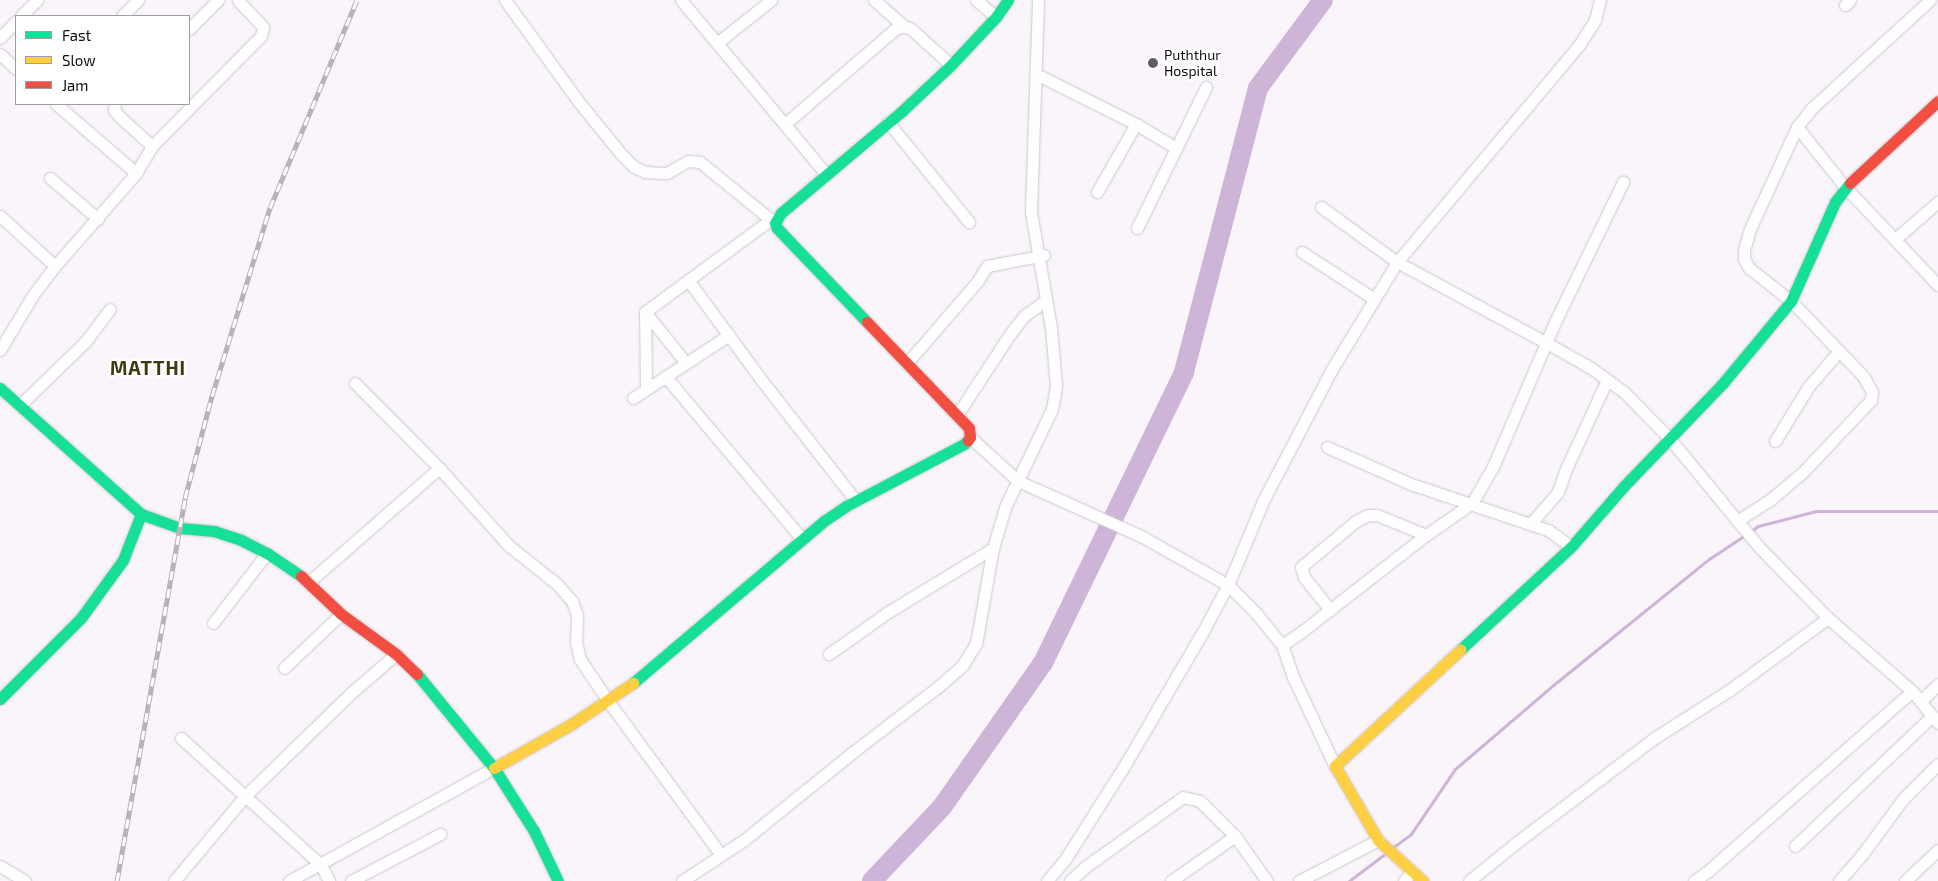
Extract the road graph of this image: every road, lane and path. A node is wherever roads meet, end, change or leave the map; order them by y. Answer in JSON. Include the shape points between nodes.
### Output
{"nodes":[{"id":1,"x":37,"y":0,"type":"edge"},
{"id":2,"x":138,"y":0,"type":"edge"},
{"id":3,"x":218,"y":0,"type":"edge"},
{"id":4,"x":238,"y":0,"type":"edge"},
{"id":5,"x":505,"y":0,"type":"edge"},
{"id":6,"x":681,"y":0,"type":"edge"},
{"id":7,"x":772,"y":0,"type":"edge"},
{"id":8,"x":874,"y":0,"type":"edge"},
{"id":9,"x":976,"y":0,"type":"edge"},
{"id":10,"x":1008,"y":0,"type":"edge"},
{"id":11,"x":1038,"y":0,"type":"edge"},
{"id":12,"x":1600,"y":0,"type":"edge"},
{"id":13,"x":1930,"y":0,"type":"edge"},
{"id":14,"x":22,"y":15,"type":"edge"},
{"id":15,"x":123,"y":15,"type":"edge"},
{"id":16,"x":996,"y":17,"type":"junction"},
{"id":17,"x":15,"y":22,"type":"edge"},
{"id":18,"x":904,"y":26,"type":"junction"},
{"id":19,"x":190,"y":28,"type":"edge"},
{"id":20,"x":0,"y":38,"type":"edge"},
{"id":21,"x":717,"y":44,"type":"junction"},
{"id":22,"x":0,"y":54,"type":"edge"},
{"id":23,"x":951,"y":65,"type":"junction"},
{"id":24,"x":15,"y":68,"type":"edge"},
{"id":25,"x":1036,"y":74,"type":"junction"},
{"id":26,"x":1206,"y":87,"type":"dead end"},
{"id":27,"x":1938,"y":101,"type":"edge"},
{"id":28,"x":57,"y":105,"type":"edge"},
{"id":29,"x":115,"y":105,"type":"edge"},
{"id":30,"x":888,"y":122,"type":"junction"},
{"id":31,"x":785,"y":124,"type":"junction"},
{"id":32,"x":1136,"y":124,"type":"junction"},
{"id":33,"x":1797,"y":127,"type":"junction"},
{"id":34,"x":152,"y":146,"type":"junction"},
{"id":35,"x":1176,"y":148,"type":"junction"},
{"id":36,"x":136,"y":173,"type":"junction"},
{"id":37,"x":826,"y":174,"type":"junction"},
{"id":38,"x":50,"y":178,"type":"dead end"},
{"id":39,"x":1623,"y":182,"type":"dead end"},
{"id":40,"x":1845,"y":187,"type":"junction"},
{"id":41,"x":1096,"y":192,"type":"dead end"},
{"id":42,"x":1938,"y":202,"type":"edge"},
{"id":43,"x":1321,"y":207,"type":"dead end"},
{"id":44,"x":0,"y":216,"type":"edge"},
{"id":45,"x":98,"y":219,"type":"junction"},
{"id":46,"x":773,"y":221,"type":"junction"},
{"id":47,"x":970,"y":222,"type":"dead end"},
{"id":48,"x":1137,"y":228,"type":"dead end"},
{"id":49,"x":1895,"y":239,"type":"junction"},
{"id":50,"x":1302,"y":252,"type":"dead end"},
{"id":51,"x":1042,"y":256,"type":"junction"},
{"id":52,"x":1397,"y":262,"type":"junction"},
{"id":53,"x":55,"y":266,"type":"junction"},
{"id":54,"x":688,"y":280,"type":"junction"},
{"id":55,"x":1938,"y":285,"type":"edge"},
{"id":56,"x":1374,"y":299,"type":"junction"},
{"id":57,"x":1046,"y":300,"type":"junction"},
{"id":58,"x":1791,"y":301,"type":"junction"},
{"id":59,"x":110,"y":309,"type":"dead end"},
{"id":60,"x":645,"y":312,"type":"junction"},
{"id":61,"x":729,"y":335,"type":"junction"},
{"id":62,"x":1547,"y":343,"type":"junction"},
{"id":63,"x":0,"y":350,"type":"edge"},
{"id":64,"x":1839,"y":351,"type":"junction"},
{"id":65,"x":686,"y":363,"type":"junction"},
{"id":66,"x":907,"y":363,"type":"junction"},
{"id":67,"x":666,"y":376,"type":"junction"},
{"id":68,"x":1608,"y":380,"type":"junction"},
{"id":69,"x":356,"y":383,"type":"dead end"},
{"id":70,"x":0,"y":388,"type":"edge"},
{"id":71,"x":646,"y":389,"type":"junction"},
{"id":72,"x":634,"y":398,"type":"dead end"},
{"id":73,"x":20,"y":405,"type":"junction"},
{"id":74,"x":957,"y":415,"type":"junction"},
{"id":75,"x":970,"y":437,"type":"junction"},
{"id":76,"x":1670,"y":439,"type":"junction"},
{"id":77,"x":1775,"y":441,"type":"dead end"},
{"id":78,"x":1327,"y":447,"type":"dead end"},
{"id":79,"x":439,"y":468,"type":"junction"},
{"id":80,"x":1018,"y":481,"type":"junction"},
{"id":81,"x":856,"y":501,"type":"junction"},
{"id":82,"x":1472,"y":503,"type":"junction"},
{"id":83,"x":141,"y":514,"type":"junction"},
{"id":84,"x":1531,"y":523,"type":"junction"},
{"id":85,"x":1739,"y":524,"type":"junction"},
{"id":86,"x":1426,"y":535,"type":"junction"},
{"id":87,"x":802,"y":539,"type":"junction"},
{"id":88,"x":993,"y":548,"type":"junction"},
{"id":89,"x":1571,"y":548,"type":"junction"},
{"id":90,"x":267,"y":553,"type":"junction"},
{"id":91,"x":309,"y":582,"type":"junction"},
{"id":92,"x":1228,"y":585,"type":"junction"},
{"id":93,"x":1330,"y":610,"type":"junction"},
{"id":94,"x":341,"y":614,"type":"junction"},
{"id":95,"x":1828,"y":618,"type":"junction"},
{"id":96,"x":213,"y":623,"type":"dead end"},
{"id":97,"x":1282,"y":645,"type":"junction"},
{"id":98,"x":396,"y":654,"type":"junction"},
{"id":99,"x":829,"y":654,"type":"dead end"},
{"id":100,"x":284,"y":668,"type":"dead end"},
{"id":101,"x":1938,"y":684,"type":"edge"},
{"id":102,"x":1912,"y":691,"type":"junction"},
{"id":103,"x":0,"y":699,"type":"edge"},
{"id":104,"x":1921,"y":700,"type":"junction"},
{"id":105,"x":608,"y":702,"type":"junction"},
{"id":106,"x":1935,"y":720,"type":"edge"},
{"id":107,"x":181,"y":738,"type":"dead end"},
{"id":108,"x":1938,"y":764,"type":"edge"},
{"id":109,"x":1335,"y":766,"type":"junction"},
{"id":110,"x":494,"y":768,"type":"junction"},
{"id":111,"x":245,"y":796,"type":"junction"},
{"id":112,"x":440,"y":834,"type":"dead end"},
{"id":113,"x":1235,"y":836,"type":"junction"},
{"id":114,"x":1381,"y":842,"type":"junction"},
{"id":115,"x":1795,"y":846,"type":"dead end"},
{"id":116,"x":1938,"y":850,"type":"edge"},
{"id":117,"x":721,"y":855,"type":"junction"},
{"id":118,"x":321,"y":864,"type":"junction"},
{"id":119,"x":0,"y":866,"type":"edge"},
{"id":120,"x":1408,"y":868,"type":"junction"},
{"id":121,"x":1050,"y":880,"type":"edge"},
{"id":122,"x":25,"y":881,"type":"edge"},
{"id":123,"x":174,"y":881,"type":"edge"},
{"id":124,"x":289,"y":881,"type":"edge"},
{"id":125,"x":329,"y":881,"type":"edge"},
{"id":126,"x":351,"y":881,"type":"edge"},
{"id":127,"x":558,"y":881,"type":"edge"},
{"id":128,"x":682,"y":881,"type":"edge"},
{"id":129,"x":1070,"y":881,"type":"edge"},
{"id":130,"x":1172,"y":881,"type":"edge"},
{"id":131,"x":1267,"y":881,"type":"edge"},
{"id":132,"x":1299,"y":881,"type":"edge"},
{"id":133,"x":1404,"y":881,"type":"edge"},
{"id":134,"x":1423,"y":881,"type":"edge"},
{"id":135,"x":1469,"y":881,"type":"edge"},
{"id":136,"x":1694,"y":881,"type":"edge"},
{"id":137,"x":1839,"y":881,"type":"edge"},
{"id":138,"x":1905,"y":881,"type":"edge"}],
"edges":[{"from":1,"to":14,"type":"street"},
{"from":2,"to":15,"type":"street"},
{"from":3,"to":19,"type":"street"},
{"from":4,"to":34,"type":"street","via":[[263,26],[261,36]]},
{"from":5,"to":46,"type":"street","via":[[578,101],[634,167],[645,172],[667,173],[688,161],[700,162]]},
{"from":6,"to":21,"type":"street"},
{"from":7,"to":21,"type":"street"},
{"from":8,"to":18,"type":"street"},
{"from":9,"to":16,"type":"street"},
{"from":10,"to":16,"type":"street"},
{"from":11,"to":25,"type":"street"},
{"from":12,"to":52,"type":"street","via":[[1595,20],[1579,45]]},
{"from":13,"to":33,"type":"street","via":[[1812,108]]},
{"from":16,"to":23,"type":"street"},
{"from":17,"to":20,"type":"street"},
{"from":18,"to":23,"type":"street"},
{"from":18,"to":31,"type":"street","via":[[895,29]]},
{"from":21,"to":31,"type":"street"},
{"from":22,"to":24,"type":"street"},
{"from":23,"to":30,"type":"street"},
{"from":25,"to":32,"type":"street"},
{"from":25,"to":51,"type":"street","via":[[1031,212]]},
{"from":26,"to":35,"type":"street"},
{"from":27,"to":40,"type":"street"},
{"from":28,"to":36,"type":"street"},
{"from":29,"to":34,"type":"street","via":[[114,110],[120,118]]},
{"from":30,"to":37,"type":"street"},
{"from":30,"to":47,"type":"street"},
{"from":31,"to":37,"type":"street"},
{"from":32,"to":35,"type":"street"},
{"from":32,"to":41,"type":"street"},
{"from":33,"to":40,"type":"street"},
{"from":33,"to":58,"type":"street","via":[[1750,229],[1744,250],[1749,268]]},
{"from":34,"to":36,"type":"street"},
{"from":35,"to":48,"type":"street"},
{"from":36,"to":45,"type":"street"},
{"from":37,"to":46,"type":"street"},
{"from":38,"to":45,"type":"street"},
{"from":39,"to":62,"type":"street"},
{"from":40,"to":49,"type":"street"},
{"from":40,"to":58,"type":"street","via":[[1835,202]]},
{"from":42,"to":49,"type":"street"},
{"from":43,"to":52,"type":"street"},
{"from":44,"to":53,"type":"street"},
{"from":45,"to":53,"type":"street"},
{"from":46,"to":54,"type":"street"},
{"from":46,"to":66,"type":"street"},
{"from":49,"to":55,"type":"street"},
{"from":50,"to":56,"type":"street"},
{"from":51,"to":57,"type":"street"},
{"from":51,"to":66,"type":"street","via":[[987,266]]},
{"from":52,"to":56,"type":"street"},
{"from":52,"to":62,"type":"street"},
{"from":53,"to":63,"type":"street","via":[[33,295]]},
{"from":54,"to":60,"type":"street"},
{"from":54,"to":61,"type":"street"},
{"from":56,"to":92,"type":"street","via":[[1332,369],[1264,499]]},
{"from":57,"to":74,"type":"street","via":[[1024,316],[1010,334]]},
{"from":57,"to":80,"type":"street","via":[[1056,386],[1052,409]]},
{"from":58,"to":64,"type":"street"},
{"from":58,"to":76,"type":"street"},
{"from":59,"to":73,"type":"street","via":[[85,342]]},
{"from":60,"to":65,"type":"street"},
{"from":60,"to":71,"type":"street"},
{"from":61,"to":65,"type":"street"},
{"from":61,"to":81,"type":"street"},
{"from":62,"to":68,"type":"street"},
{"from":62,"to":82,"type":"street","via":[[1492,469]]},
{"from":64,"to":77,"type":"street","via":[[1809,386]]},
{"from":64,"to":85,"type":"street","via":[[1869,384],[1870,400],[1802,473]]},
{"from":65,"to":67,"type":"street"},
{"from":66,"to":74,"type":"street"},
{"from":67,"to":71,"type":"street"},
{"from":67,"to":87,"type":"street"},
{"from":68,"to":76,"type":"street"},
{"from":68,"to":84,"type":"street","via":[[1558,492]]},
{"from":69,"to":79,"type":"street"},
{"from":70,"to":73,"type":"street"},
{"from":71,"to":72,"type":"street"},
{"from":73,"to":83,"type":"street"},
{"from":74,"to":75,"type":"street","via":[[969,428]]},
{"from":75,"to":80,"type":"street"},
{"from":75,"to":81,"type":"street","via":[[964,444]]},
{"from":76,"to":85,"type":"street"},
{"from":76,"to":89,"type":"street"},
{"from":78,"to":82,"type":"street","via":[[1411,484]]},
{"from":79,"to":91,"type":"street"},
{"from":79,"to":105,"type":"street","via":[[508,545],[557,584],[572,601],[580,659]]},
{"from":80,"to":88,"type":"street","via":[[1006,505]]},
{"from":80,"to":92,"type":"street","via":[[1141,536]]},
{"from":81,"to":87,"type":"street"},
{"from":82,"to":84,"type":"street"},
{"from":82,"to":86,"type":"street"},
{"from":83,"to":90,"type":"street","via":[[180,528],[214,530]]},
{"from":83,"to":103,"type":"street","via":[[123,560],[81,618]]},
{"from":84,"to":89,"type":"street","via":[[1548,530]]},
{"from":85,"to":95,"type":"street"},
{"from":86,"to":93,"type":"street"},
{"from":86,"to":93,"type":"street","via":[[1377,515],[1356,521],[1301,567],[1304,577]]},
{"from":87,"to":105,"type":"street","via":[[652,669]]},
{"from":88,"to":99,"type":"street","via":[[886,614]]},
{"from":88,"to":117,"type":"street","via":[[976,644],[962,666]]},
{"from":89,"to":109,"type":"street"},
{"from":90,"to":91,"type":"street"},
{"from":90,"to":96,"type":"street"},
{"from":91,"to":94,"type":"street"},
{"from":92,"to":97,"type":"street"},
{"from":92,"to":121,"type":"street","via":[[1126,763]]},
{"from":93,"to":97,"type":"street"},
{"from":94,"to":98,"type":"street"},
{"from":94,"to":100,"type":"street"},
{"from":95,"to":102,"type":"street"},
{"from":95,"to":135,"type":"street","via":[[1731,689],[1656,737]]},
{"from":97,"to":109,"type":"street","via":[[1294,679]]},
{"from":98,"to":110,"type":"street","via":[[427,684]]},
{"from":98,"to":111,"type":"street"},
{"from":101,"to":104,"type":"street"},
{"from":102,"to":104,"type":"street"},
{"from":102,"to":136,"type":"street"},
{"from":104,"to":106,"type":"street"},
{"from":105,"to":110,"type":"street"},
{"from":105,"to":117,"type":"street"},
{"from":106,"to":115,"type":"street"},
{"from":107,"to":111,"type":"street"},
{"from":108,"to":137,"type":"street","via":[[1903,800]]},
{"from":109,"to":114,"type":"street"},
{"from":110,"to":118,"type":"street"},
{"from":110,"to":127,"type":"street","via":[[534,831]]},
{"from":111,"to":118,"type":"street"},
{"from":111,"to":123,"type":"street"},
{"from":112,"to":126,"type":"street"},
{"from":113,"to":129,"type":"street","via":[[1200,801],[1183,797]]},
{"from":113,"to":130,"type":"street"},
{"from":113,"to":131,"type":"street"},
{"from":114,"to":120,"type":"street"},
{"from":114,"to":132,"type":"street"},
{"from":116,"to":138,"type":"street"},
{"from":117,"to":128,"type":"street"},
{"from":118,"to":124,"type":"street"},
{"from":118,"to":125,"type":"street"},
{"from":119,"to":122,"type":"street"},
{"from":120,"to":133,"type":"street"},
{"from":120,"to":134,"type":"street"}]}
